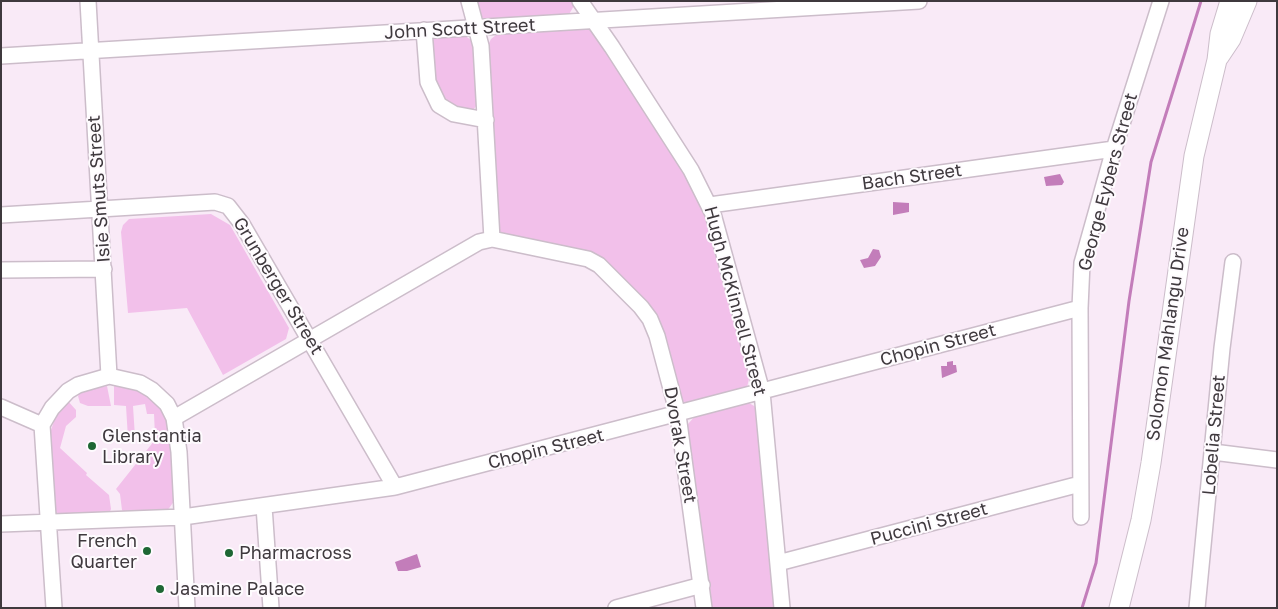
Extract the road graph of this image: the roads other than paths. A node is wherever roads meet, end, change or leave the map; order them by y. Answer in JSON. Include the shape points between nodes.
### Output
{"nodes":[{"id":1,"x":88,"y":1,"type":"edge"},
{"id":2,"x":469,"y":1,"type":"edge"},
{"id":3,"x":580,"y":1,"type":"edge"},
{"id":4,"x":919,"y":1,"type":"edge"},
{"id":5,"x":1161,"y":1,"type":"edge"},
{"id":6,"x":1230,"y":1,"type":"edge"},
{"id":7,"x":1247,"y":1,"type":"edge"},
{"id":8,"x":593,"y":20,"type":"junction"},
{"id":9,"x":478,"y":29,"type":"junction"},
{"id":10,"x":424,"y":30,"type":"junction"},
{"id":11,"x":90,"y":51,"type":"junction"},
{"id":12,"x":1,"y":56,"type":"edge"},
{"id":13,"x":1217,"y":60,"type":"junction"},
{"id":14,"x":486,"y":120,"type":"junction"},
{"id":15,"x":1114,"y":149,"type":"junction"},
{"id":16,"x":710,"y":205,"type":"junction"},
{"id":17,"x":99,"y":209,"type":"junction"},
{"id":18,"x":1,"y":215,"type":"edge"},
{"id":19,"x":492,"y":239,"type":"junction"},
{"id":20,"x":1233,"y":262,"type":"dead end"},
{"id":21,"x":104,"y":269,"type":"junction"},
{"id":22,"x":1,"y":270,"type":"edge"},
{"id":23,"x":1080,"y":308,"type":"junction"},
{"id":24,"x":310,"y":338,"type":"junction"},
{"id":25,"x":109,"y":376,"type":"junction"},
{"id":26,"x":762,"y":392,"type":"junction"},
{"id":27,"x":1,"y":407,"type":"edge"},
{"id":28,"x":678,"y":415,"type":"junction"},
{"id":29,"x":174,"y":418,"type":"junction"},
{"id":30,"x":42,"y":425,"type":"junction"},
{"id":31,"x":1212,"y":452,"type":"junction"},
{"id":32,"x":1277,"y":460,"type":"edge"},
{"id":33,"x":1080,"y":484,"type":"junction"},
{"id":34,"x":395,"y":488,"type":"junction"},
{"id":35,"x":264,"y":506,"type":"junction"},
{"id":36,"x":1081,"y":516,"type":"dead end"},
{"id":37,"x":183,"y":517,"type":"junction"},
{"id":38,"x":1,"y":524,"type":"edge"},
{"id":39,"x":49,"y":524,"type":"junction"},
{"id":40,"x":778,"y":563,"type":"junction"},
{"id":41,"x":702,"y":585,"type":"junction"},
{"id":42,"x":54,"y":608,"type":"edge"},
{"id":43,"x":187,"y":608,"type":"edge"},
{"id":44,"x":271,"y":608,"type":"edge"},
{"id":45,"x":616,"y":608,"type":"edge"},
{"id":46,"x":704,"y":608,"type":"edge"},
{"id":47,"x":782,"y":608,"type":"edge"},
{"id":48,"x":1119,"y":608,"type":"edge"},
{"id":49,"x":1197,"y":608,"type":"edge"}],
"edges":[{"from":1,"to":11,"type":"street","name":"Isie Smuts Street"},
{"from":2,"to":9,"type":"street"},
{"from":3,"to":8,"type":"street","name":"Hugh McKinnell Street"},
{"from":4,"to":8,"type":"street","name":"John Scott Street"},
{"from":5,"to":15,"type":"street","name":"George Eybers Street"},
{"from":6,"to":13,"type":"main road","name":"Solomon Mahlangu Drive","via":[[1220,34]]},
{"from":7,"to":13,"type":"main road","name":"Solomon Mahlangu Drive","via":[[1231,39]]},
{"from":8,"to":9,"type":"street","name":"John Scott Street"},
{"from":8,"to":16,"type":"street","name":"Hugh McKinnell Street","via":[[691,170]]},
{"from":9,"to":10,"type":"street","name":"John Scott Street"},
{"from":9,"to":14,"type":"street"},
{"from":10,"to":11,"type":"street","name":"John Scott Street"},
{"from":10,"to":14,"type":"street","via":[[428,82],[438,105],[454,114]]},
{"from":11,"to":12,"type":"street","name":"John Scott Street"},
{"from":11,"to":17,"type":"street","name":"Isie Smuts Street"},
{"from":13,"to":48,"type":"main road","name":"Solomon Mahlangu Drive","via":[[1194,156],[1182,227],[1166,362],[1141,520]]},
{"from":14,"to":19,"type":"street"},
{"from":15,"to":16,"type":"street","name":"Bach Street"},
{"from":15,"to":23,"type":"street","name":"George Eybers Street","via":[[1084,254]]},
{"from":16,"to":26,"type":"street","name":"Hugh McKinnell Street"},
{"from":17,"to":18,"type":"street","name":"Grunberger Street"},
{"from":17,"to":21,"type":"street","name":"Isie Smuts Street"},
{"from":17,"to":24,"type":"street","name":"Grunberger Street","via":[[215,202],[228,206]]},
{"from":19,"to":24,"type":"street","via":[[470,246]]},
{"from":19,"to":28,"type":"street","name":"Dvorak Street","via":[[582,257],[599,265],[650,320]]},
{"from":20,"to":31,"type":"street","name":"Lobelia Street"},
{"from":21,"to":22,"type":"street"},
{"from":21,"to":25,"type":"street","name":"Isie Smuts Street"},
{"from":23,"to":26,"type":"street","name":"Chopin Street"},
{"from":23,"to":33,"type":"street","name":"George Eybers Street"},
{"from":24,"to":29,"type":"street"},
{"from":24,"to":34,"type":"street","name":"Grunberger Street"},
{"from":25,"to":29,"type":"street","via":[[140,383],[152,390],[167,404]]},
{"from":25,"to":30,"type":"street","via":[[68,391]]},
{"from":26,"to":28,"type":"street","name":"Chopin Street"},
{"from":26,"to":40,"type":"street","name":"Hugh McKinnell Street"},
{"from":27,"to":30,"type":"street"},
{"from":28,"to":34,"type":"street","name":"Chopin Street"},
{"from":28,"to":41,"type":"street","name":"Dvorak Street"},
{"from":29,"to":37,"type":"street"},
{"from":30,"to":39,"type":"street"},
{"from":31,"to":32,"type":"street"},
{"from":31,"to":49,"type":"street","name":"Lobelia Street"},
{"from":33,"to":36,"type":"street","name":"George Eybers Street"},
{"from":33,"to":40,"type":"street","name":"Puccini Street"},
{"from":34,"to":35,"type":"street","name":"Chopin Street"},
{"from":35,"to":37,"type":"street","name":"Chopin Street"},
{"from":35,"to":44,"type":"street"},
{"from":37,"to":39,"type":"street","name":"Chopin Street"},
{"from":37,"to":43,"type":"street"},
{"from":38,"to":39,"type":"street","name":"Chopin Street"},
{"from":39,"to":42,"type":"street"},
{"from":40,"to":47,"type":"street","name":"Hugh McKinnell Street"},
{"from":41,"to":45,"type":"street"},
{"from":41,"to":46,"type":"street","name":"Dvorak Street"}]}
